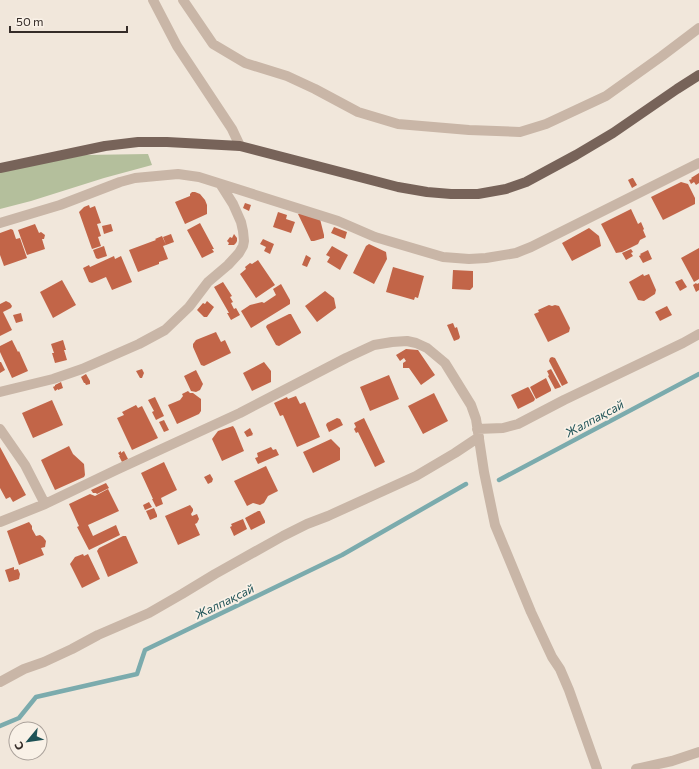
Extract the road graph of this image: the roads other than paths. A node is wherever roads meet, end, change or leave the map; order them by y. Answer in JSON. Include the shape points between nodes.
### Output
{"nodes":[{"id":1,"x":153,"y":0,"type":"edge"},
{"id":2,"x":183,"y":0,"type":"edge"},
{"id":3,"x":699,"y":28,"type":"edge"},
{"id":4,"x":699,"y":75,"type":"edge"},
{"id":5,"x":240,"y":146,"type":"junction"},
{"id":6,"x":699,"y":163,"type":"edge"},
{"id":7,"x":0,"y":168,"type":"edge"},
{"id":8,"x":221,"y":185,"type":"junction"},
{"id":9,"x":0,"y":223,"type":"edge"},
{"id":10,"x":699,"y":334,"type":"edge"},
{"id":11,"x":0,"y":392,"type":"edge"},
{"id":12,"x":0,"y":429,"type":"edge"},
{"id":13,"x":478,"y":433,"type":"junction"},
{"id":14,"x":45,"y":504,"type":"junction"},
{"id":15,"x":0,"y":522,"type":"edge"},
{"id":16,"x":0,"y":682,"type":"edge"},
{"id":17,"x":699,"y":752,"type":"edge"},
{"id":18,"x":597,"y":769,"type":"edge"},
{"id":19,"x":636,"y":769,"type":"edge"}],
"edges":[{"from":1,"to":5,"type":"street","via":[[177,46],[232,129]]},
{"from":2,"to":3,"type":"street","via":[[214,44],[245,63],[287,76],[358,112],[398,124],[469,130],[520,132],[546,124],[606,96]]},
{"from":4,"to":5,"type":"main road","via":[[613,133],[526,182],[478,194],[427,192],[398,187]]},
{"from":5,"to":7,"type":"main road","via":[[138,142],[104,146]]},
{"from":6,"to":8,"type":"street","via":[[531,247],[516,253],[469,259],[443,257],[375,237],[338,221]]},
{"from":8,"to":9,"type":"street","via":[[199,177],[178,174],[135,178]]},
{"from":8,"to":11,"type":"street","via":[[241,222],[244,231],[243,246],[165,330],[139,344],[53,380]]},
{"from":10,"to":13,"type":"street","via":[[518,424]]},
{"from":12,"to":14,"type":"street","via":[[25,465]]},
{"from":13,"to":14,"type":"street","via":[[471,406],[445,363],[427,348],[416,343],[392,342],[374,345],[346,358],[240,413]]},
{"from":13,"to":16,"type":"street","via":[[455,453],[416,476],[307,524],[149,613]]},
{"from":13,"to":18,"type":"street","via":[[495,525],[531,612],[569,690]]},
{"from":14,"to":15,"type":"street"},
{"from":17,"to":19,"type":"street"}]}
